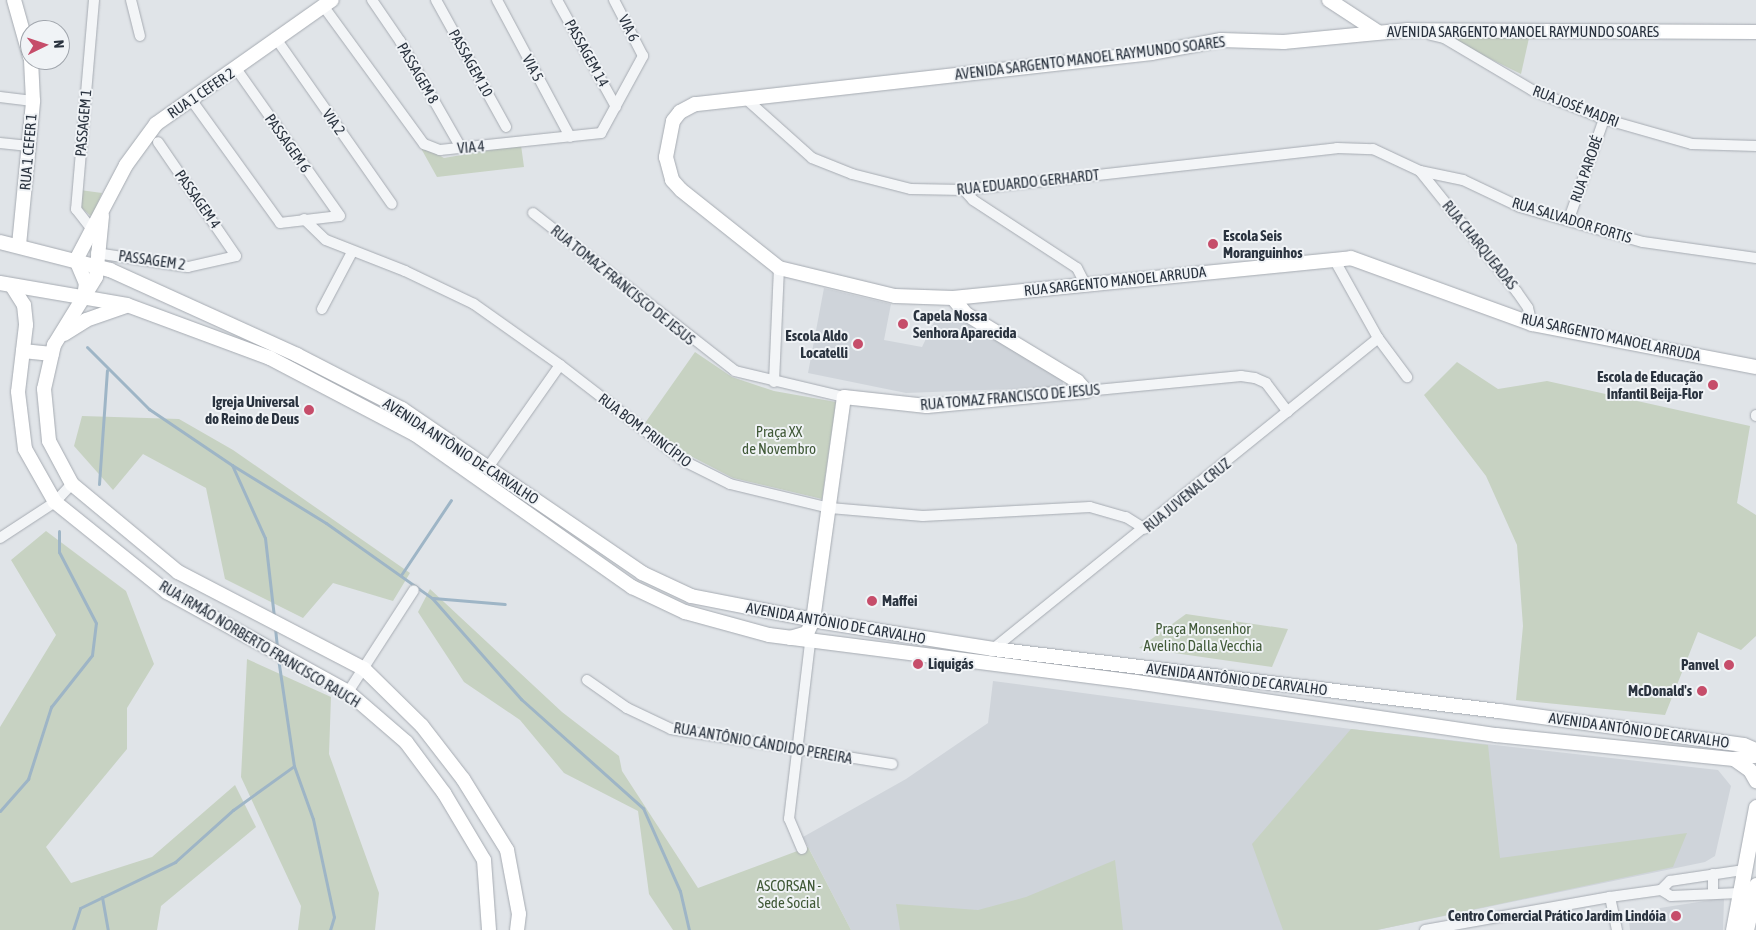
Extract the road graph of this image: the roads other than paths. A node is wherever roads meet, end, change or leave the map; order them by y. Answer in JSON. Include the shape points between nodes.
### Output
{"nodes":[{"id":1,"x":14,"y":0,"type":"edge"},
{"id":2,"x":94,"y":0,"type":"edge"},
{"id":3,"x":131,"y":0,"type":"edge"},
{"id":4,"x":372,"y":0,"type":"edge"},
{"id":5,"x":436,"y":0,"type":"edge"},
{"id":6,"x":497,"y":0,"type":"edge"},
{"id":7,"x":558,"y":0,"type":"edge"},
{"id":8,"x":614,"y":0,"type":"edge"},
{"id":9,"x":1329,"y":0,"type":"edge"},
{"id":10,"x":328,"y":4,"type":"edge"},
{"id":11,"x":20,"y":22,"type":"edge"},
{"id":12,"x":1408,"y":30,"type":"junction"},
{"id":13,"x":1378,"y":32,"type":"junction"},
{"id":14,"x":1756,"y":32,"type":"edge"},
{"id":15,"x":140,"y":36,"type":"dead end"},
{"id":16,"x":277,"y":40,"type":"junction"},
{"id":17,"x":643,"y":56,"type":"joint"},
{"id":18,"x":33,"y":70,"type":"edge"},
{"id":19,"x":236,"y":70,"type":"junction"},
{"id":20,"x":0,"y":97,"type":"edge"},
{"id":21,"x":190,"y":98,"type":"junction"},
{"id":22,"x":745,"y":98,"type":"junction"},
{"id":23,"x":33,"y":101,"type":"junction"},
{"id":24,"x":616,"y":106,"type":"junction"},
{"id":25,"x":1604,"y":118,"type":"junction"},
{"id":26,"x":506,"y":127,"type":"dead end"},
{"id":27,"x":570,"y":136,"type":"junction"},
{"id":28,"x":158,"y":142,"type":"dead end"},
{"id":29,"x":0,"y":143,"type":"edge"},
{"id":30,"x":29,"y":146,"type":"junction"},
{"id":31,"x":1756,"y":146,"type":"edge"},
{"id":32,"x":461,"y":148,"type":"junction"},
{"id":33,"x":1337,"y":148,"type":"joint"},
{"id":34,"x":1420,"y":171,"type":"junction"},
{"id":35,"x":672,"y":180,"type":"joint"},
{"id":36,"x":964,"y":190,"type":"junction"},
{"id":37,"x":392,"y":204,"type":"dead end"},
{"id":38,"x":533,"y":213,"type":"dead end"},
{"id":39,"x":304,"y":219,"type":"junction"},
{"id":40,"x":1569,"y":219,"type":"junction"},
{"id":41,"x":95,"y":233,"type":"junction"},
{"id":42,"x":0,"y":242,"type":"edge"},
{"id":43,"x":19,"y":245,"type":"junction"},
{"id":44,"x":352,"y":252,"type":"junction"},
{"id":45,"x":237,"y":255,"type":"joint"},
{"id":46,"x":1334,"y":258,"type":"junction"},
{"id":47,"x":1756,"y":258,"type":"edge"},
{"id":48,"x":76,"y":260,"type":"junction"},
{"id":49,"x":97,"y":260,"type":"junction"},
{"id":50,"x":780,"y":268,"type":"junction"},
{"id":51,"x":1085,"y":284,"type":"junction"},
{"id":52,"x":6,"y":285,"type":"edge"},
{"id":53,"x":84,"y":298,"type":"junction"},
{"id":54,"x":953,"y":298,"type":"junction"},
{"id":55,"x":126,"y":305,"type":"junction"},
{"id":56,"x":322,"y":309,"type":"dead end"},
{"id":57,"x":1532,"y":324,"type":"junction"},
{"id":58,"x":59,"y":337,"type":"junction"},
{"id":59,"x":1378,"y":338,"type":"junction"},
{"id":60,"x":23,"y":351,"type":"junction"},
{"id":61,"x":52,"y":354,"type":"junction"},
{"id":62,"x":560,"y":365,"type":"junction"},
{"id":63,"x":1756,"y":367,"type":"edge"},
{"id":64,"x":1407,"y":377,"type":"dead end"},
{"id":65,"x":774,"y":382,"type":"junction"},
{"id":66,"x":1086,"y":391,"type":"junction"},
{"id":67,"x":844,"y":397,"type":"junction"},
{"id":68,"x":1288,"y":412,"type":"junction"},
{"id":69,"x":489,"y":466,"type":"junction"},
{"id":70,"x":72,"y":484,"type":"junction"},
{"id":71,"x":55,"y":502,"type":"junction"},
{"id":72,"x":830,"y":508,"type":"junction"},
{"id":73,"x":1145,"y":528,"type":"junction"},
{"id":74,"x":0,"y":538,"type":"edge"},
{"id":75,"x":414,"y":590,"type":"dead end"},
{"id":76,"x":813,"y":620,"type":"junction"},
{"id":77,"x":840,"y":625,"type":"junction"},
{"id":78,"x":787,"y":639,"type":"junction"},
{"id":79,"x":810,"y":643,"type":"junction"},
{"id":80,"x":993,"y":649,"type":"junction"},
{"id":81,"x":364,"y":669,"type":"junction"},
{"id":82,"x":587,"y":680,"type":"dead end"},
{"id":83,"x":348,"y":692,"type":"junction"},
{"id":84,"x":1481,"y":709,"type":"junction"},
{"id":85,"x":1499,"y":711,"type":"junction"},
{"id":86,"x":1478,"y":732,"type":"junction"},
{"id":87,"x":1496,"y":735,"type":"junction"},
{"id":88,"x":1752,"y":744,"type":"edge"},
{"id":89,"x":795,"y":750,"type":"junction"},
{"id":90,"x":1756,"y":756,"type":"edge"},
{"id":91,"x":1734,"y":759,"type":"junction"},
{"id":92,"x":892,"y":764,"type":"dead end"},
{"id":93,"x":463,"y":779,"type":"junction"},
{"id":94,"x":1756,"y":781,"type":"edge"},
{"id":95,"x":444,"y":793,"type":"junction"},
{"id":96,"x":1756,"y":807,"type":"edge"},
{"id":97,"x":802,"y":849,"type":"dead end"},
{"id":98,"x":1744,"y":870,"type":"junction"},
{"id":99,"x":1712,"y":874,"type":"junction"},
{"id":100,"x":1756,"y":885,"type":"edge"},
{"id":101,"x":1661,"y":890,"type":"junction"},
{"id":102,"x":1739,"y":893,"type":"junction"},
{"id":103,"x":1713,"y":894,"type":"junction"},
{"id":104,"x":1610,"y":897,"type":"junction"},
{"id":105,"x":489,"y":930,"type":"edge"},
{"id":106,"x":517,"y":930,"type":"edge"},
{"id":107,"x":1425,"y":930,"type":"edge"},
{"id":108,"x":1617,"y":930,"type":"edge"},
{"id":109,"x":1733,"y":930,"type":"edge"},
{"id":110,"x":1746,"y":930,"type":"edge"}],
"edges":[{"from":1,"to":11,"type":"street","name":"RUA 1 CEFER 1"},
{"from":2,"to":41,"type":"street","name":"PASSAGEM 1","via":[[76,209]]},
{"from":3,"to":15,"type":"street"},
{"from":4,"to":32,"type":"street","name":"PASSAGEM 8"},
{"from":5,"to":26,"type":"street","name":"PASSAGEM 10"},
{"from":6,"to":27,"type":"street","name":"VIA 5"},
{"from":7,"to":24,"type":"street","name":"PASSAGEM 14"},
{"from":8,"to":17,"type":"street","name":"VIA 6"},
{"from":9,"to":13,"type":"street"},
{"from":10,"to":16,"type":"street","name":"RUA 1 CEFER 2"},
{"from":10,"to":32,"type":"street","name":"VIA 4","via":[[424,144],[440,150]]},
{"from":12,"to":13,"type":"street","name":"AVENIDA SARGENTO MANOEL RAYMUNDO SOARES"},
{"from":12,"to":14,"type":"street","name":"AVENIDA SARGENTO MANOEL RAYMUNDO SOARES"},
{"from":12,"to":25,"type":"street","name":"RUA JOSÉ MADRI","via":[[1444,38],[1532,90]]},
{"from":13,"to":22,"type":"street","name":"AVENIDA SARGENTO MANOEL RAYMUNDO SOARES","via":[[1284,42],[1221,40],[1152,53]]},
{"from":16,"to":19,"type":"street","name":"RUA 1 CEFER 2"},
{"from":16,"to":37,"type":"street","name":"VIA 2"},
{"from":17,"to":24,"type":"street","name":"VIA 4"},
{"from":18,"to":23,"type":"street","name":"RUA 1 CEFER 1"},
{"from":19,"to":21,"type":"street","name":"RUA 1 CEFER 2"},
{"from":19,"to":39,"type":"street","name":"PASSAGEM 6","via":[[340,216]]},
{"from":20,"to":23,"type":"street"},
{"from":21,"to":39,"type":"street","via":[[280,223]]},
{"from":21,"to":41,"type":"street","name":"RUA 1 CEFER 2","via":[[150,130],[126,165]]},
{"from":22,"to":35,"type":"street","name":"AVENIDA SARGENTO MANOEL RAYMUNDO SOARES","via":[[695,104],[680,112],[673,121],[666,157]]},
{"from":22,"to":36,"type":"street","name":"RUA EDUARDO GERHARDT","via":[[812,158],[852,174],[911,189]]},
{"from":23,"to":30,"type":"street","name":"RUA 1 CEFER 1"},
{"from":24,"to":27,"type":"street","name":"VIA 4","via":[[601,133]]},
{"from":25,"to":31,"type":"street","name":"RUA JOSÉ MADRI","via":[[1692,144]]},
{"from":25,"to":40,"type":"street","name":"RUA PAROBÉ"},
{"from":27,"to":32,"type":"street","name":"VIA 4"},
{"from":28,"to":45,"type":"street","name":"PASSAGEM 4"},
{"from":29,"to":30,"type":"street"},
{"from":30,"to":43,"type":"street","name":"RUA 1 CEFER 1"},
{"from":33,"to":34,"type":"street","name":"RUA SALVADOR FORTIS","via":[[1373,148]]},
{"from":33,"to":36,"type":"street","name":"RUA EDUARDO GERHARDT"},
{"from":34,"to":40,"type":"street","name":"RUA SALVADOR FORTIS","via":[[1463,180],[1520,207]]},
{"from":34,"to":57,"type":"street","name":"RUA CHARQUEADAS","via":[[1517,292],[1528,308]]},
{"from":35,"to":50,"type":"street","name":"RUA SARGENTO MANOEL ARRUDA"},
{"from":36,"to":51,"type":"street","via":[[973,200],[1077,268]]},
{"from":38,"to":65,"type":"street","name":"RUA TOMAZ FRANCISCO DE JESUS","via":[[706,351],[735,371]]},
{"from":39,"to":44,"type":"street","name":"RUA BOM PRINCÍPIO","via":[[326,240]]},
{"from":40,"to":47,"type":"street","name":"RUA SALVADOR FORTIS","via":[[1643,242]]},
{"from":41,"to":48,"type":"street","name":"RUA 1 CEFER 2"},
{"from":41,"to":49,"type":"street","name":"RUA 1 CEFER 2"},
{"from":42,"to":43,"type":"street","name":"AVENIDA ANTÔNIO DE CARVALHO"},
{"from":43,"to":48,"type":"street","name":"AVENIDA ANTÔNIO DE CARVALHO"},
{"from":44,"to":56,"type":"street"},
{"from":44,"to":62,"type":"street","name":"RUA BOM PRINCÍPIO","via":[[456,293]]},
{"from":45,"to":49,"type":"street","name":"PASSAGEM 2","via":[[188,267]]},
{"from":46,"to":51,"type":"street","name":"RUA SARGENTO MANOEL ARRUDA"},
{"from":46,"to":57,"type":"street","name":"RUA SARGENTO MANOEL ARRUDA","via":[[1351,258]]},
{"from":46,"to":59,"type":"street"},
{"from":48,"to":49,"type":"street","name":"AVENIDA ANTÔNIO DE CARVALHO"},
{"from":48,"to":53,"type":"street","via":[[86,282]]},
{"from":49,"to":53,"type":"street","name":"RUA 1 CEFER 2","via":[[92,288]]},
{"from":49,"to":69,"type":"street","name":"AVENIDA ANTÔNIO DE CARVALHO","via":[[402,409]]},
{"from":50,"to":54,"type":"street","name":"RUA SARGENTO MANOEL ARRUDA","via":[[895,296]]},
{"from":50,"to":65,"type":"street"},
{"from":51,"to":54,"type":"street","name":"RUA SARGENTO MANOEL ARRUDA"},
{"from":52,"to":53,"type":"street","name":"AVENIDA ANTÔNIO DE CARVALHO"},
{"from":52,"to":60,"type":"street","name":"RUA IRMÃO NORBERTO FRANCISCO RAUCH","via":[[24,305]]},
{"from":53,"to":55,"type":"street","name":"AVENIDA ANTÔNIO DE CARVALHO"},
{"from":53,"to":58,"type":"street","name":"RUA IRMÃO NORBERTO FRANCISCO RAUCH"},
{"from":54,"to":66,"type":"street","via":[[966,314],[1077,381]]},
{"from":55,"to":58,"type":"street","via":[[86,320]]},
{"from":55,"to":78,"type":"street","name":"AVENIDA ANTÔNIO DE CARVALHO","via":[[270,358],[415,434],[632,587],[684,612]]},
{"from":57,"to":63,"type":"street","name":"RUA SARGENTO MANOEL ARRUDA"},
{"from":58,"to":61,"type":"street","name":"RUA IRMÃO NORBERTO FRANCISCO RAUCH"},
{"from":59,"to":64,"type":"street"},
{"from":59,"to":68,"type":"street","name":"RUA JUVENAL CRUZ"},
{"from":60,"to":61,"type":"street"},
{"from":60,"to":71,"type":"street","name":"RUA IRMÃO NORBERTO FRANCISCO RAUCH","via":[[18,392],[24,449]]},
{"from":61,"to":70,"type":"street","name":"RUA IRMÃO NORBERTO FRANCISCO RAUCH","via":[[44,389],[49,441]]},
{"from":62,"to":69,"type":"street"},
{"from":62,"to":72,"type":"street","name":"RUA BOM PRINCÍPIO","via":[[684,461],[706,473],[730,484]]},
{"from":65,"to":67,"type":"street","name":"RUA TOMAZ FRANCISCO DE JESUS"},
{"from":66,"to":67,"type":"street","name":"RUA TOMAZ FRANCISCO DE JESUS","via":[[927,406]]},
{"from":66,"to":68,"type":"street","name":"RUA TOMAZ FRANCISCO DE JESUS","via":[[1241,376],[1266,383]]},
{"from":67,"to":72,"type":"street"},
{"from":68,"to":73,"type":"street","name":"RUA JUVENAL CRUZ"},
{"from":69,"to":76,"type":"street","name":"AVENIDA ANTÔNIO DE CARVALHO","via":[[642,573],[690,596]]},
{"from":70,"to":71,"type":"street"},
{"from":70,"to":81,"type":"street","name":"RUA IRMÃO NORBERTO FRANCISCO RAUCH","via":[[178,572]]},
{"from":71,"to":74,"type":"street"},
{"from":71,"to":83,"type":"street","name":"RUA IRMÃO NORBERTO FRANCISCO RAUCH","via":[[167,592]]},
{"from":72,"to":73,"type":"street","name":"RUA BOM PRINCÍPIO","via":[[923,516],[1090,507],[1112,512]]},
{"from":72,"to":76,"type":"street"},
{"from":73,"to":80,"type":"street","name":"RUA JUVENAL CRUZ"},
{"from":75,"to":81,"type":"street"},
{"from":76,"to":77,"type":"street","name":"AVENIDA ANTÔNIO DE CARVALHO"},
{"from":76,"to":78,"type":"street","via":[[807,633]]},
{"from":77,"to":79,"type":"street","via":[[818,628]]},
{"from":77,"to":80,"type":"street","name":"AVENIDA ANTÔNIO DE CARVALHO"},
{"from":78,"to":79,"type":"street","name":"AVENIDA ANTÔNIO DE CARVALHO"},
{"from":79,"to":86,"type":"street","name":"AVENIDA ANTÔNIO DE CARVALHO","via":[[1136,682]]},
{"from":79,"to":89,"type":"street"},
{"from":80,"to":84,"type":"street","name":"AVENIDA ANTÔNIO DE CARVALHO"},
{"from":81,"to":83,"type":"street"},
{"from":81,"to":93,"type":"street","name":"RUA IRMÃO NORBERTO FRANCISCO RAUCH","via":[[422,726]]},
{"from":82,"to":89,"type":"street","name":"RUA ANTÔNIO CÂNDIDO PEREIRA","via":[[627,708],[671,728]]},
{"from":83,"to":95,"type":"street","name":"RUA IRMÃO NORBERTO FRANCISCO RAUCH","via":[[406,742]]},
{"from":84,"to":85,"type":"street","name":"AVENIDA ANTÔNIO DE CARVALHO"},
{"from":84,"to":86,"type":"street"},
{"from":85,"to":87,"type":"street"},
{"from":85,"to":88,"type":"street","name":"AVENIDA ANTÔNIO DE CARVALHO"},
{"from":86,"to":87,"type":"street","name":"AVENIDA ANTÔNIO DE CARVALHO"},
{"from":87,"to":91,"type":"street","name":"AVENIDA ANTÔNIO DE CARVALHO"},
{"from":89,"to":92,"type":"street","name":"RUA ANTÔNIO CÂNDIDO PEREIRA"},
{"from":89,"to":97,"type":"street","via":[[789,819]]},
{"from":90,"to":91,"type":"street","name":"AVENIDA ANTÔNIO DE CARVALHO"},
{"from":91,"to":94,"type":"street","via":[[1750,770]]},
{"from":93,"to":95,"type":"street"},
{"from":93,"to":106,"type":"street","name":"RUA IRMÃO NORBERTO FRANCISCO RAUCH","via":[[507,850],[519,914]]},
{"from":95,"to":105,"type":"street","name":"RUA IRMÃO NORBERTO FRANCISCO RAUCH","via":[[484,860]]},
{"from":96,"to":98,"type":"main road"},
{"from":98,"to":99,"type":"street"},
{"from":98,"to":102,"type":"main road"},
{"from":99,"to":101,"type":"street","via":[[1670,881]]},
{"from":99,"to":103,"type":"street"},
{"from":100,"to":110,"type":"main road"},
{"from":101,"to":103,"type":"street","via":[[1672,896]]},
{"from":101,"to":104,"type":"street"},
{"from":102,"to":103,"type":"street"},
{"from":102,"to":109,"type":"main road"},
{"from":104,"to":107,"type":"street"},
{"from":104,"to":108,"type":"street"}]}
